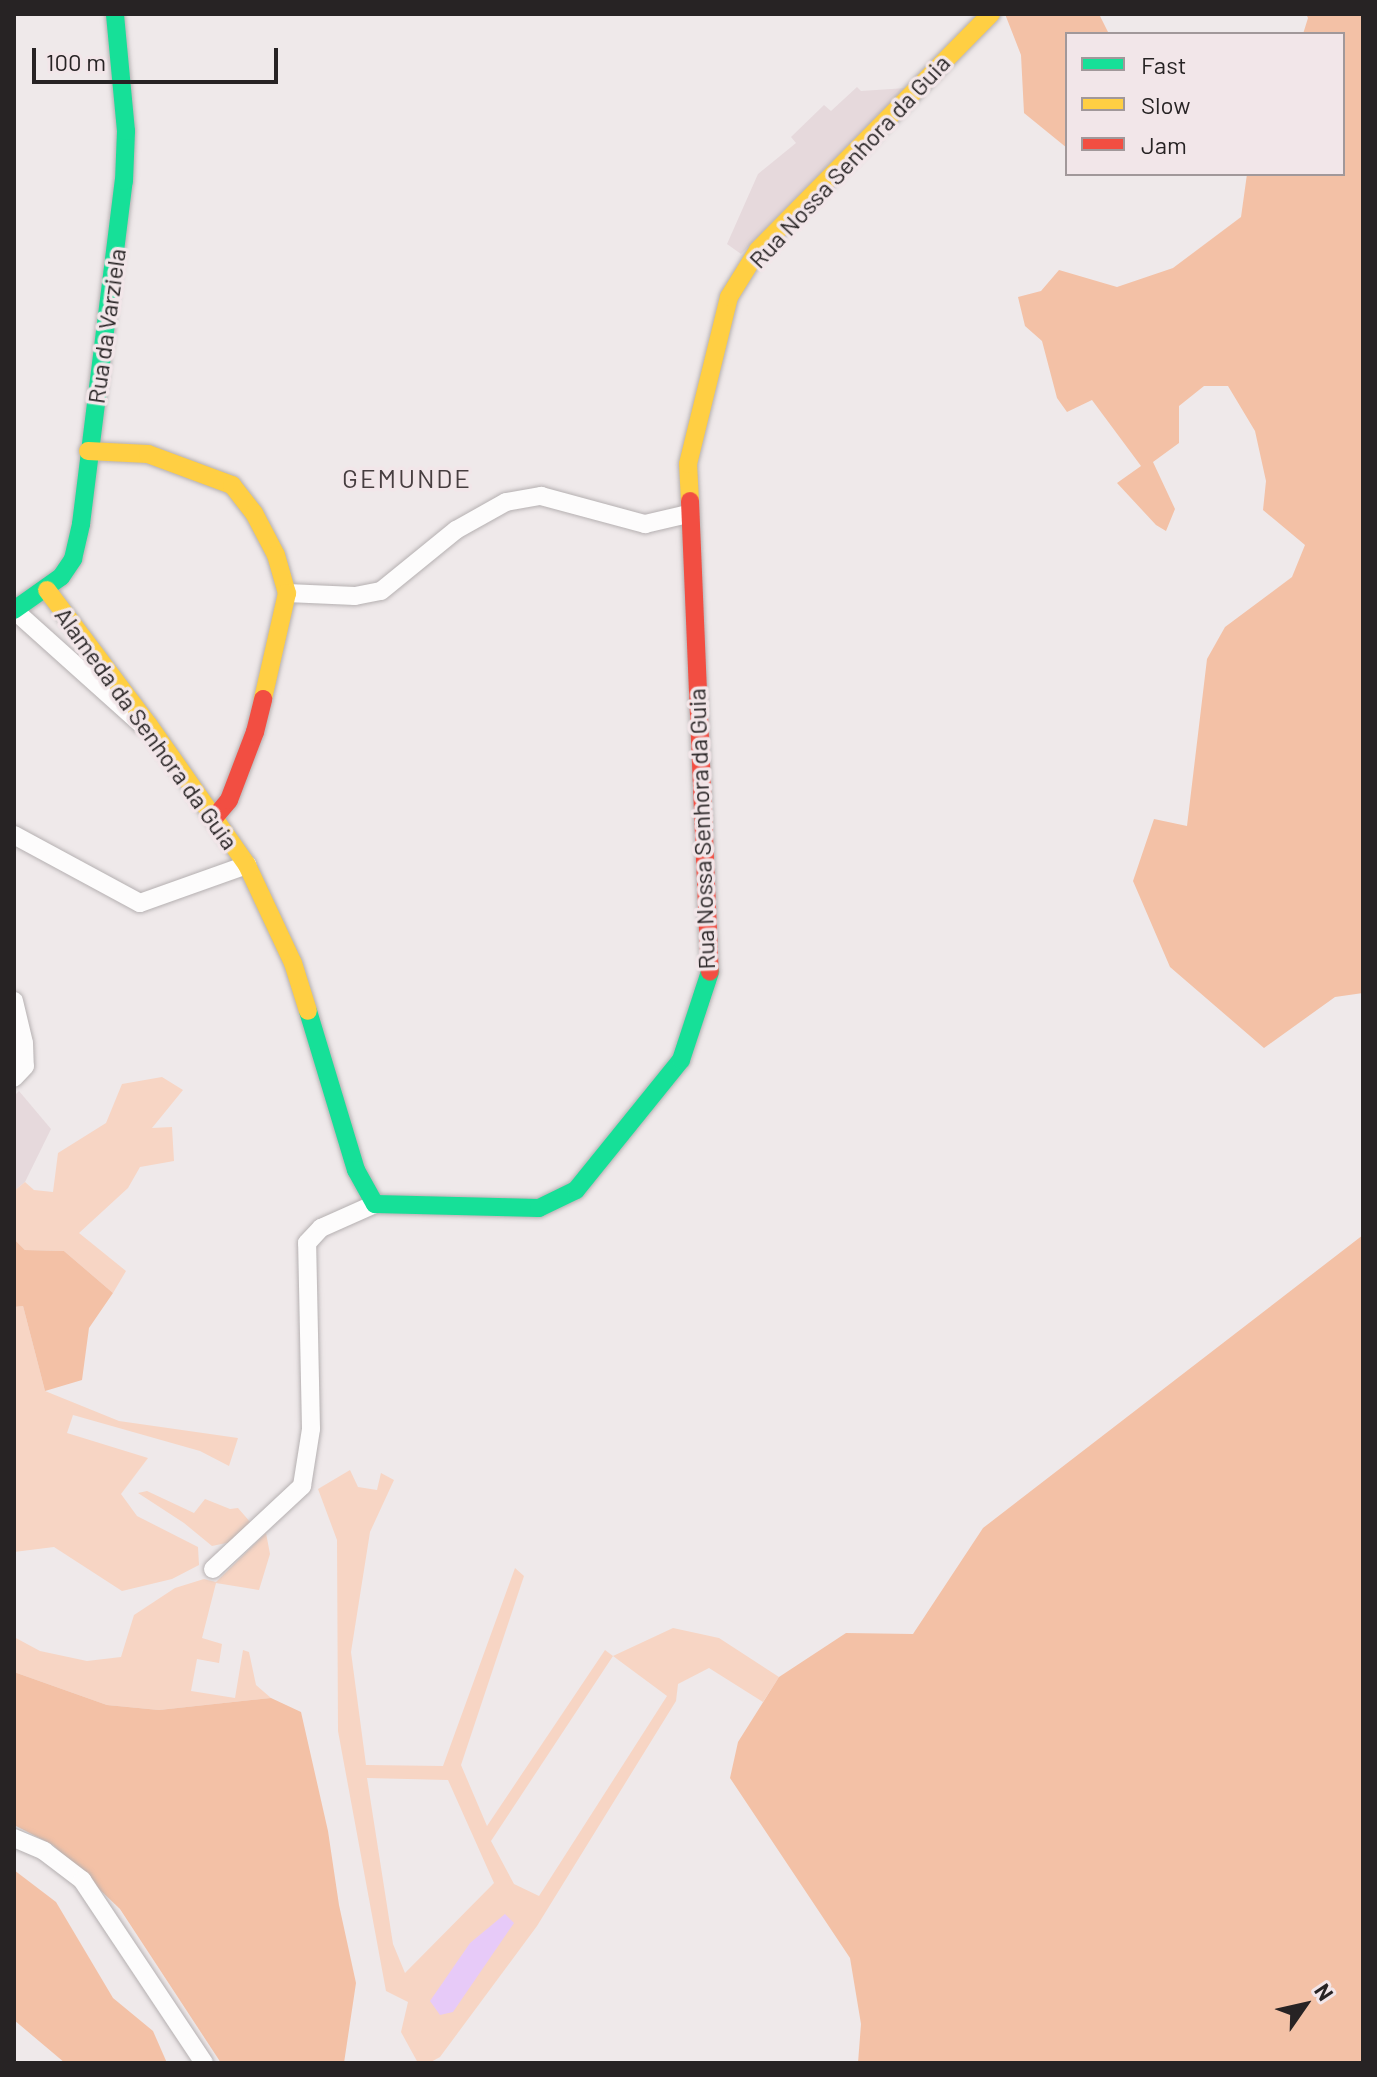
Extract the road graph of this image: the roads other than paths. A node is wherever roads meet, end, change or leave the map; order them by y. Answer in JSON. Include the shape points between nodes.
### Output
{"nodes":[{"id":1,"x":115,"y":14,"type":"edge"},
{"id":2,"x":991,"y":14,"type":"edge"},
{"id":3,"x":88,"y":451,"type":"junction"},
{"id":4,"x":688,"y":514,"type":"junction"},
{"id":5,"x":47,"y":590,"type":"junction"},
{"id":6,"x":287,"y":593,"type":"junction"},
{"id":7,"x":14,"y":610,"type":"edge"},
{"id":8,"x":148,"y":724,"type":"junction"},
{"id":9,"x":214,"y":818,"type":"junction"},
{"id":10,"x":14,"y":835,"type":"edge"},
{"id":11,"x":247,"y":865,"type":"junction"},
{"id":12,"x":14,"y":1001,"type":"edge"},
{"id":13,"x":14,"y":1078,"type":"edge"},
{"id":14,"x":375,"y":1204,"type":"junction"},
{"id":15,"x":213,"y":1569,"type":"dead end"},
{"id":16,"x":14,"y":1838,"type":"edge"},
{"id":17,"x":204,"y":2063,"type":"edge"}],
"edges":[{"from":1,"to":3,"type":"street","name":"Rua da Varziela","via":[[126,131],[124,181]]},
{"from":2,"to":4,"type":"street","name":"Rua Nossa Senhora da Guia","via":[[758,250],[729,297],[688,464]]},
{"from":3,"to":5,"type":"street","name":"Rua da Varziela","via":[[73,559]]},
{"from":3,"to":6,"type":"street","via":[[148,454],[232,485],[276,555]]},
{"from":4,"to":6,"type":"street","via":[[645,524],[541,496],[506,502],[456,530],[381,591],[355,596]]},
{"from":4,"to":14,"type":"street","name":"Rua Nossa Senhora da Guia","via":[[710,971],[681,1060],[576,1190],[539,1208]]},
{"from":5,"to":7,"type":"street","name":"Rua da Varziela"},
{"from":5,"to":8,"type":"street","name":"Alameda da Senhora da Guia"},
{"from":6,"to":9,"type":"street","via":[[255,732],[229,800]]},
{"from":7,"to":8,"type":"street","via":[[139,726]]},
{"from":8,"to":9,"type":"street","name":"Alameda da Senhora da Guia"},
{"from":9,"to":11,"type":"street","name":"Alameda da Senhora da Guia"},
{"from":10,"to":11,"type":"street","via":[[140,903]]},
{"from":11,"to":14,"type":"street","via":[[293,963],[356,1170]]},
{"from":12,"to":13,"type":"street","via":[[25,1066]]},
{"from":14,"to":15,"type":"street","via":[[321,1228],[307,1243],[311,1429],[302,1486]]},
{"from":16,"to":17,"type":"street","via":[[44,1851],[82,1880]]}]}
